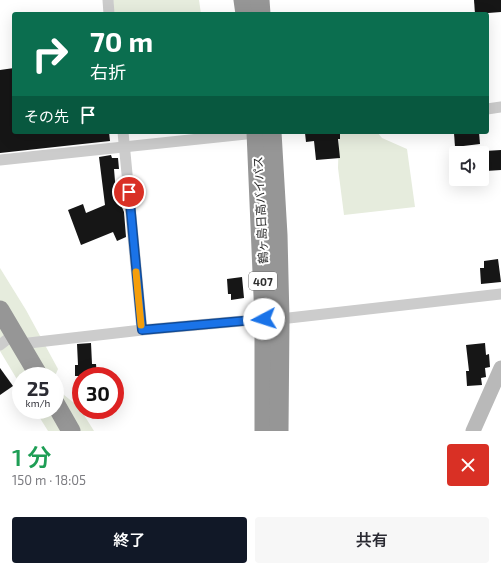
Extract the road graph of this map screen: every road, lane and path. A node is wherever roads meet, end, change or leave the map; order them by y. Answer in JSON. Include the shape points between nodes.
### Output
{"nodes":[{"id":1,"x":108,"y":0,"type":"edge"},
{"id":2,"x":243,"y":0,"type":"edge"},
{"id":3,"x":260,"y":0,"type":"edge"},
{"id":4,"x":109,"y":12,"type":"edge"},
{"id":5,"x":244,"y":12,"type":"edge"},
{"id":6,"x":261,"y":12,"type":"edge"},
{"id":7,"x":501,"y":108,"type":"edge"},
{"id":8,"x":489,"y":109,"type":"edge"},
{"id":9,"x":123,"y":134,"type":"edge"},
{"id":10,"x":241,"y":134,"type":"edge"},
{"id":11,"x":261,"y":134,"type":"edge"},
{"id":12,"x":124,"y":146,"type":"junction"},
{"id":13,"x":0,"y":160,"type":"edge"},
{"id":14,"x":501,"y":294,"type":"edge"},
{"id":15,"x":0,"y":310,"type":"edge"},
{"id":16,"x":272,"y":319,"type":"junction"},
{"id":17,"x":142,"y":330,"type":"junction"},
{"id":18,"x":11,"y":341,"type":"edge"},
{"id":19,"x":32,"y":367,"type":"edge"},
{"id":20,"x":501,"y":368,"type":"edge"},
{"id":21,"x":64,"y":418,"type":"edge"},
{"id":22,"x":72,"y":431,"type":"edge"},
{"id":23,"x":264,"y":431,"type":"edge"},
{"id":24,"x":279,"y":431,"type":"edge"},
{"id":25,"x":473,"y":431,"type":"edge"}],
"edges":[{"from":1,"to":4,"type":"street"},
{"from":2,"to":5,"type":"highway"},
{"from":3,"to":6,"type":"highway"},
{"from":7,"to":8,"type":"street"},
{"from":9,"to":12,"type":"street"},
{"from":10,"to":12,"type":"street"},
{"from":11,"to":16,"type":"highway","name":"鶴ヶ島日高バイパス","number":"407","via":[[278,235]]},
{"from":12,"to":13,"type":"street"},
{"from":12,"to":17,"type":"street"},
{"from":14,"to":16,"type":"street"},
{"from":15,"to":18,"type":"highway"},
{"from":16,"to":17,"type":"street"},
{"from":16,"to":23,"type":"highway","name":"鶴ヶ島日高バイパス","number":"407"},
{"from":16,"to":24,"type":"highway","name":"鶴ヶ島日高バイパス","number":"407"},
{"from":17,"to":18,"type":"street"},
{"from":18,"to":19,"type":"highway"},
{"from":20,"to":25,"type":"street"},
{"from":21,"to":22,"type":"highway"}]}
